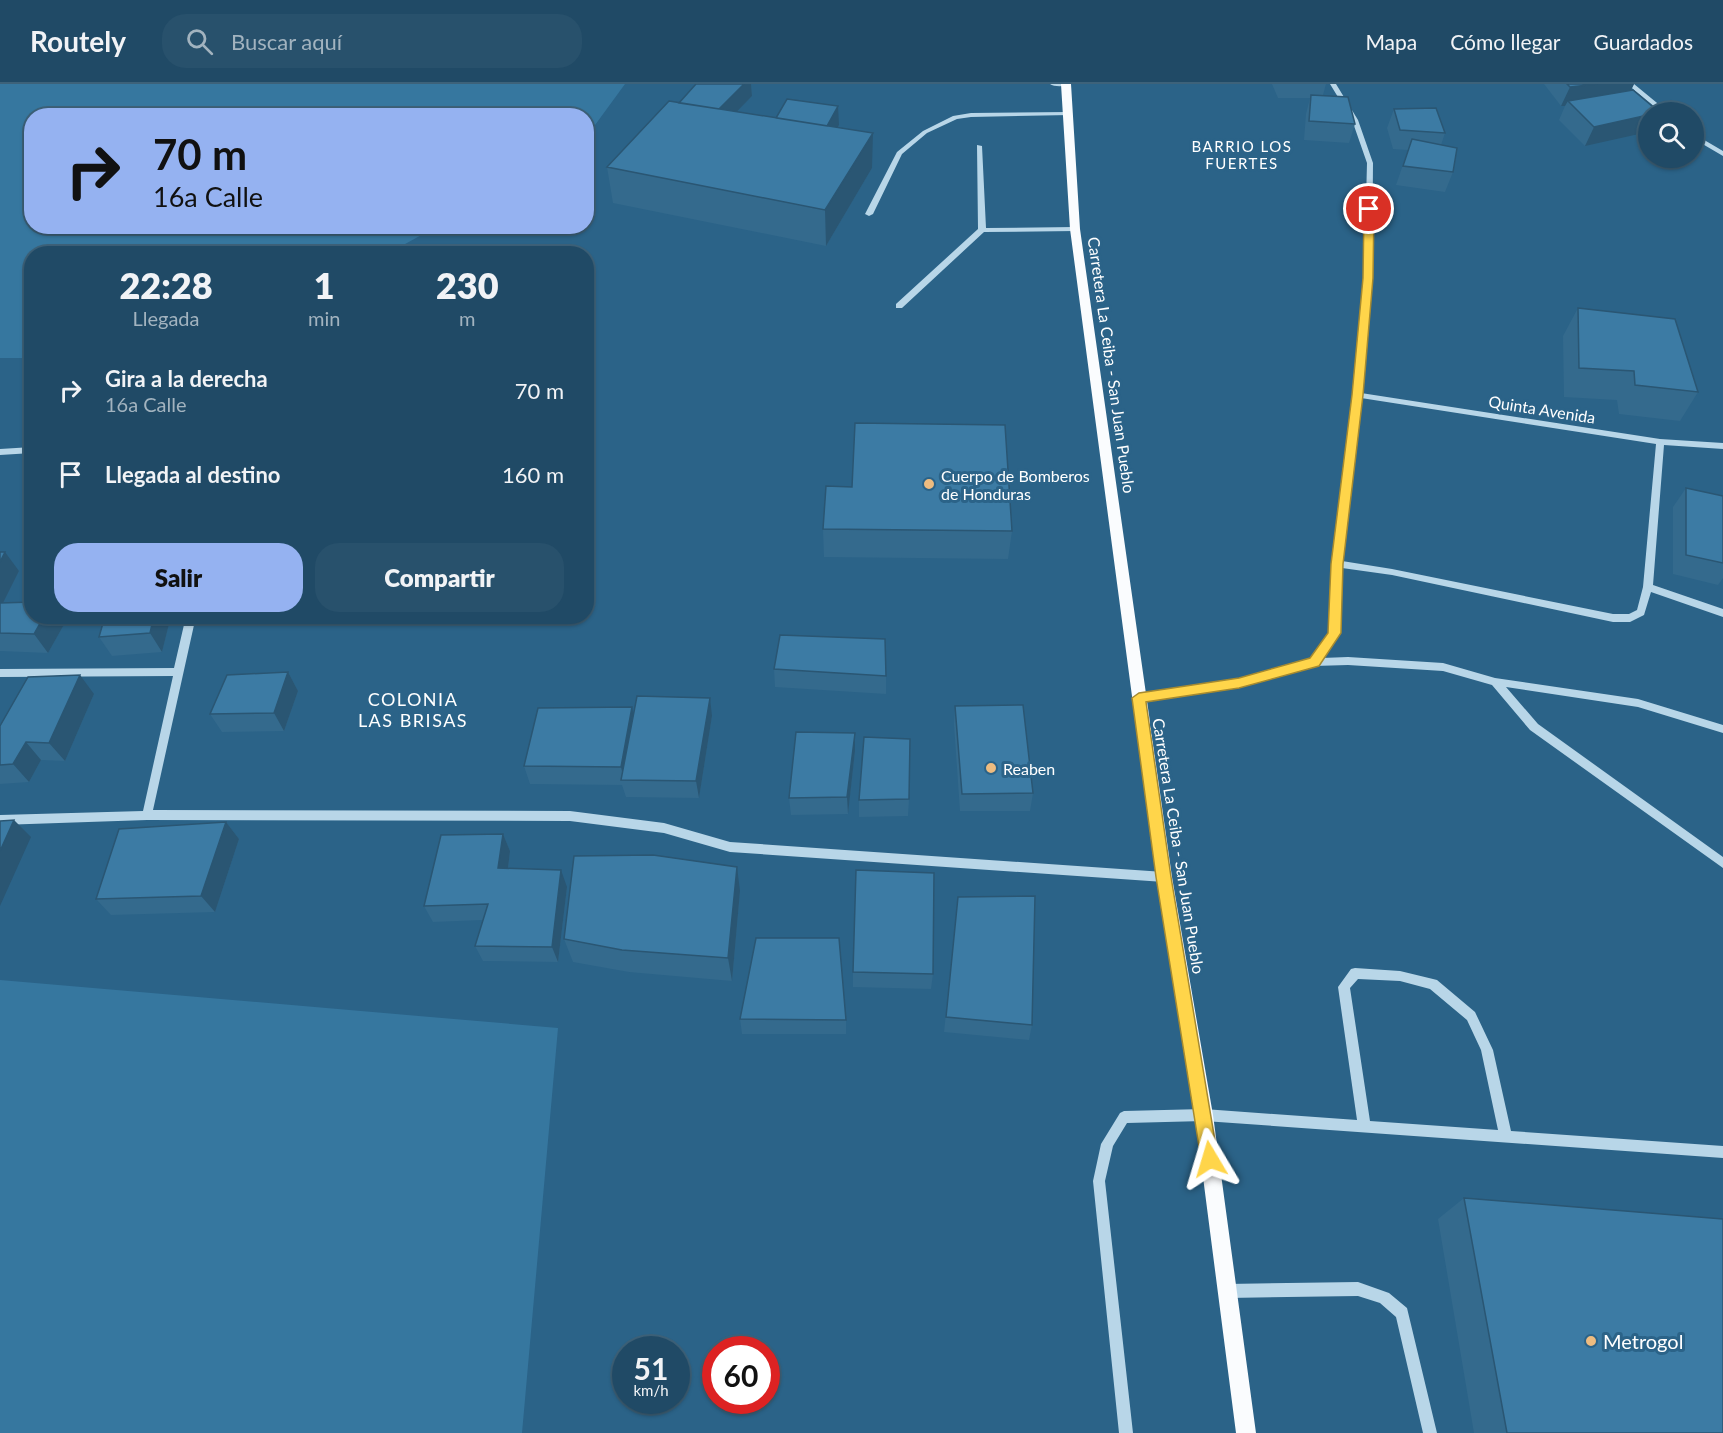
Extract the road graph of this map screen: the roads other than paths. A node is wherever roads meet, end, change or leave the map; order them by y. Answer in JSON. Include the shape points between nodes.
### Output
{"nodes":[{"id":1,"x":1053,"y":84,"type":"edge"},
{"id":2,"x":1066,"y":84,"type":"edge"},
{"id":3,"x":1333,"y":84,"type":"edge"},
{"id":4,"x":1630,"y":84,"type":"edge"},
{"id":5,"x":1652,"y":102,"type":"edge"},
{"id":6,"x":1068,"y":114,"type":"junction"},
{"id":7,"x":1704,"y":142,"type":"edge"},
{"id":8,"x":979,"y":146,"type":"dead end"},
{"id":9,"x":1723,"y":154,"type":"edge"},
{"id":10,"x":869,"y":214,"type":"dead end"},
{"id":11,"x":1075,"y":228,"type":"junction"},
{"id":12,"x":982,"y":230,"type":"junction"},
{"id":13,"x":898,"y":306,"type":"dead end"},
{"id":14,"x":1358,"y":395,"type":"junction"},
{"id":15,"x":1660,"y":442,"type":"junction"},
{"id":16,"x":1723,"y":446,"type":"edge"},
{"id":17,"x":24,"y":450,"type":"edge"},
{"id":18,"x":0,"y":452,"type":"edge"},
{"id":19,"x":1337,"y":564,"type":"junction"},
{"id":20,"x":1648,"y":588,"type":"junction"},
{"id":21,"x":1723,"y":613,"type":"edge"},
{"id":22,"x":189,"y":624,"type":"edge"},
{"id":23,"x":1314,"y":662,"type":"junction"},
{"id":24,"x":178,"y":672,"type":"junction"},
{"id":25,"x":0,"y":673,"type":"edge"},
{"id":26,"x":1495,"y":682,"type":"junction"},
{"id":27,"x":1139,"y":698,"type":"junction"},
{"id":28,"x":1723,"y":729,"type":"edge"},
{"id":29,"x":147,"y":815,"type":"junction"},
{"id":30,"x":0,"y":820,"type":"edge"},
{"id":31,"x":1723,"y":863,"type":"edge"},
{"id":32,"x":1164,"y":877,"type":"junction"},
{"id":33,"x":1204,"y":1115,"type":"junction"},
{"id":34,"x":1364,"y":1126,"type":"junction"},
{"id":35,"x":1506,"y":1136,"type":"junction"},
{"id":36,"x":1723,"y":1152,"type":"edge"},
{"id":37,"x":1227,"y":1291,"type":"junction"},
{"id":38,"x":1126,"y":1433,"type":"edge"},
{"id":39,"x":1246,"y":1433,"type":"edge"},
{"id":40,"x":1430,"y":1433,"type":"edge"}],
"edges":[{"from":1,"to":2,"type":"street"},
{"from":2,"to":6,"type":"main road","name":"Carretera La Ceiba - San Juan Pueblo"},
{"from":3,"to":14,"type":"street","via":[[1355,120],[1370,163],[1368,278]]},
{"from":4,"to":5,"type":"street"},
{"from":6,"to":10,"type":"street","via":[[955,117],[925,132],[899,153]]},
{"from":6,"to":11,"type":"main road","name":"Carretera La Ceiba - San Juan Pueblo"},
{"from":7,"to":9,"type":"street"},
{"from":8,"to":12,"type":"street"},
{"from":11,"to":12,"type":"street"},
{"from":11,"to":27,"type":"main road","name":"Carretera La Ceiba - San Juan Pueblo"},
{"from":12,"to":13,"type":"street"},
{"from":14,"to":15,"type":"street","name":"Quinta Avenida"},
{"from":14,"to":19,"type":"street"},
{"from":15,"to":16,"type":"street","name":"Quinta Avenida"},
{"from":15,"to":20,"type":"street"},
{"from":17,"to":18,"type":"street"},
{"from":19,"to":20,"type":"street","via":[[1613,618],[1630,618],[1641,612]]},
{"from":19,"to":23,"type":"street","via":[[1335,633]]},
{"from":20,"to":21,"type":"street"},
{"from":22,"to":24,"type":"street"},
{"from":23,"to":26,"type":"street","via":[[1443,667]]},
{"from":23,"to":27,"type":"street","via":[[1239,683]]},
{"from":24,"to":25,"type":"street"},
{"from":24,"to":29,"type":"street"},
{"from":26,"to":28,"type":"street","via":[[1638,703]]},
{"from":26,"to":31,"type":"street","via":[[1534,727]]},
{"from":27,"to":32,"type":"main road","name":"Carretera La Ceiba - San Juan Pueblo"},
{"from":29,"to":30,"type":"street"},
{"from":29,"to":32,"type":"street","via":[[570,816],[664,828],[730,847]]},
{"from":32,"to":33,"type":"main road","name":"Carretera La Ceiba - San Juan Pueblo"},
{"from":33,"to":34,"type":"street"},
{"from":33,"to":37,"type":"main road","name":"Carretera La Ceiba - San Juan Pueblo"},
{"from":33,"to":38,"type":"street","via":[[1124,1117],[1107,1144],[1099,1181]]},
{"from":34,"to":35,"type":"street"},
{"from":34,"to":35,"type":"street","via":[[1344,987],[1355,973],[1400,976],[1433,984],[1471,1016],[1486,1050]]},
{"from":35,"to":36,"type":"street"},
{"from":37,"to":39,"type":"main road","name":"Carretera La Ceiba - San Juan Pueblo"},
{"from":37,"to":40,"type":"street","via":[[1358,1289],[1384,1298],[1402,1313]]}]}
